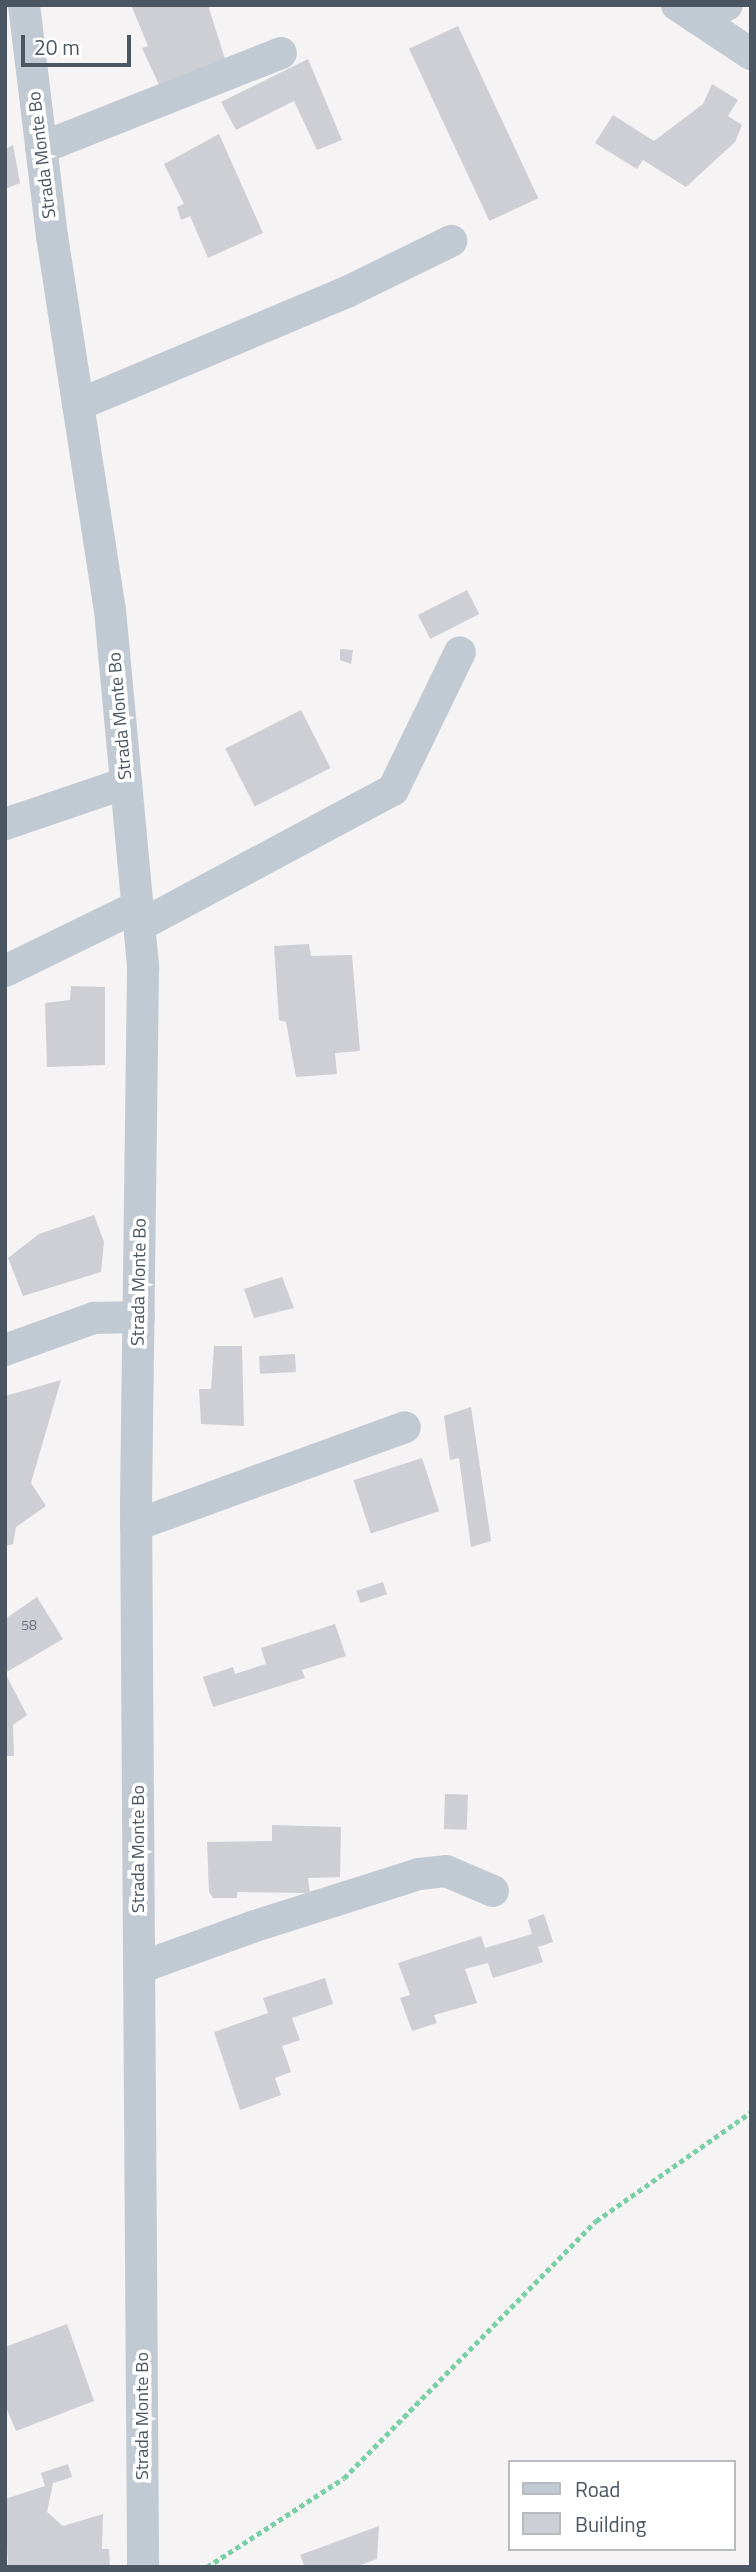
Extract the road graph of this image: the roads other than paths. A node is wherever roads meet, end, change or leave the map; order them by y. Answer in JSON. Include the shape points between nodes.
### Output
{"nodes":[{"id":1,"x":24,"y":5,"type":"edge"},
{"id":2,"x":727,"y":5,"type":"edge"},
{"id":3,"x":688,"y":12,"type":"edge"},
{"id":4,"x":281,"y":53,"type":"dead end"},
{"id":5,"x":751,"y":54,"type":"edge"},
{"id":6,"x":41,"y":148,"type":"junction"},
{"id":7,"x":451,"y":241,"type":"dead end"},
{"id":8,"x":78,"y":405,"type":"junction"},
{"id":9,"x":460,"y":652,"type":"dead end"},
{"id":10,"x":126,"y":783,"type":"junction"},
{"id":11,"x":5,"y":824,"type":"edge"},
{"id":12,"x":139,"y":916,"type":"junction"},
{"id":13,"x":5,"y":971,"type":"edge"},
{"id":14,"x":139,"y":1317,"type":"junction"},
{"id":15,"x":5,"y":1350,"type":"edge"},
{"id":16,"x":405,"y":1427,"type":"dead end"},
{"id":17,"x":136,"y":1525,"type":"junction"},
{"id":18,"x":493,"y":1891,"type":"dead end"},
{"id":19,"x":139,"y":1968,"type":"junction"},
{"id":20,"x":143,"y":2567,"type":"edge"}],
"edges":[{"from":1,"to":6,"type":"street","name":"Strada Monte Bo"},
{"from":2,"to":3,"type":"street"},
{"from":3,"to":5,"type":"street"},
{"from":4,"to":6,"type":"street"},
{"from":6,"to":8,"type":"street","name":"Strada Monte Bo"},
{"from":7,"to":8,"type":"street","via":[[349,291]]},
{"from":8,"to":10,"type":"street","name":"Strada Monte Bo","via":[[110,610]]},
{"from":9,"to":12,"type":"street","via":[[393,790]]},
{"from":10,"to":11,"type":"street"},
{"from":10,"to":12,"type":"street","name":"Strada Monte Bo"},
{"from":12,"to":13,"type":"street"},
{"from":12,"to":14,"type":"street","name":"Strada Monte Bo","via":[[143,969]]},
{"from":14,"to":15,"type":"street","via":[[94,1318]]},
{"from":14,"to":17,"type":"street","name":"Strada Monte Bo"},
{"from":16,"to":17,"type":"street"},
{"from":17,"to":19,"type":"street","name":"Strada Monte Bo"},
{"from":18,"to":19,"type":"street","via":[[446,1871],[419,1874]]},
{"from":19,"to":20,"type":"street","name":"Strada Monte Bo"}]}
